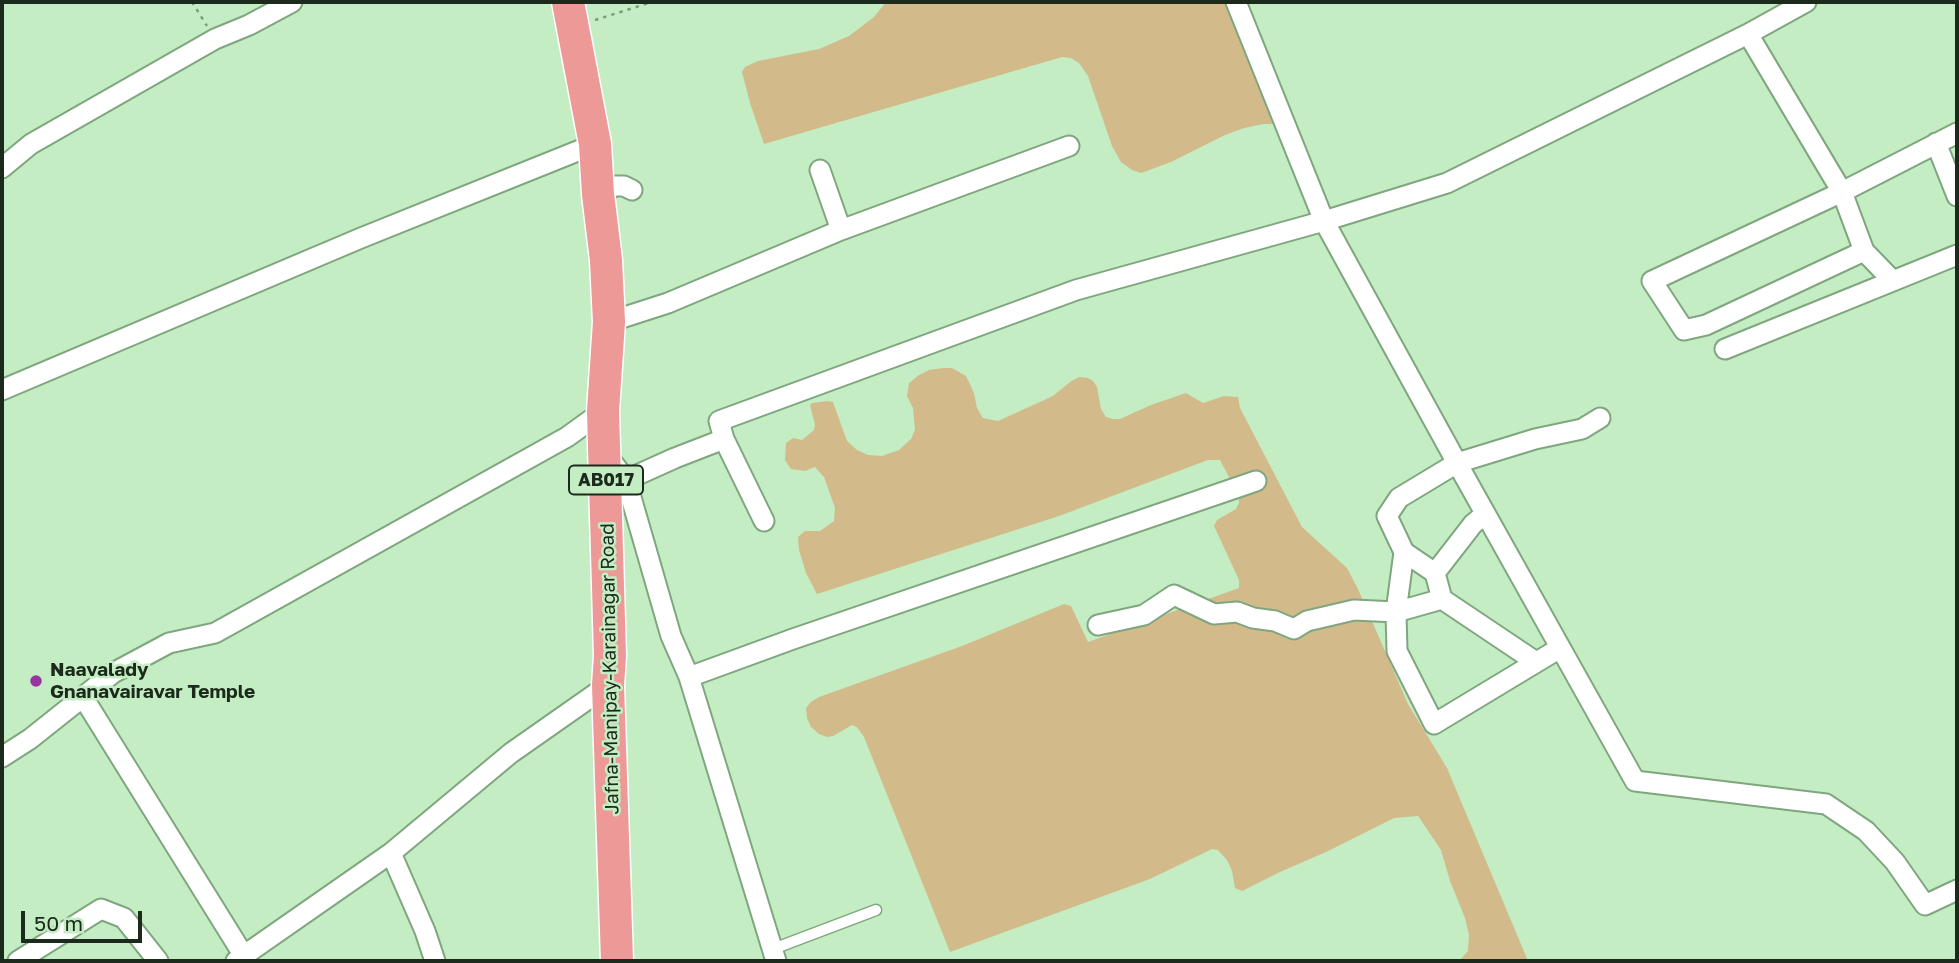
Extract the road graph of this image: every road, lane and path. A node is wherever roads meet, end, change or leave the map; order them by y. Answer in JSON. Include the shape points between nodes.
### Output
{"nodes":[{"id":1,"x":192,"y":2,"type":"edge"},
{"id":2,"x":292,"y":2,"type":"edge"},
{"id":3,"x":652,"y":2,"type":"edge"},
{"id":4,"x":1236,"y":2,"type":"edge"},
{"id":5,"x":1806,"y":2,"type":"edge"},
{"id":6,"x":570,"y":15,"type":"edge"},
{"id":7,"x":1748,"y":34,"type":"junction"},
{"id":8,"x":215,"y":39,"type":"junction"},
{"id":9,"x":1957,"y":133,"type":"edge"},
{"id":10,"x":1936,"y":143,"type":"junction"},
{"id":11,"x":595,"y":144,"type":"junction"},
{"id":12,"x":1069,"y":146,"type":"dead end"},
{"id":13,"x":2,"y":168,"type":"edge"},
{"id":14,"x":820,"y":170,"type":"dead end"},
{"id":15,"x":632,"y":190,"type":"dead end"},
{"id":16,"x":1842,"y":191,"type":"junction"},
{"id":17,"x":598,"y":194,"type":"junction"},
{"id":18,"x":1957,"y":196,"type":"edge"},
{"id":19,"x":1324,"y":221,"type":"junction"},
{"id":20,"x":841,"y":230,"type":"junction"},
{"id":21,"x":1864,"y":251,"type":"junction"},
{"id":22,"x":1957,"y":255,"type":"edge"},
{"id":23,"x":1893,"y":281,"type":"junction"},
{"id":24,"x":609,"y":322,"type":"junction"},
{"id":25,"x":1725,"y":349,"type":"dead end"},
{"id":26,"x":2,"y":390,"type":"edge"},
{"id":27,"x":603,"y":411,"type":"junction"},
{"id":28,"x":1600,"y":418,"type":"dead end"},
{"id":29,"x":724,"y":439,"type":"junction"},
{"id":30,"x":606,"y":454,"type":"junction"},
{"id":31,"x":1457,"y":463,"type":"junction"},
{"id":32,"x":626,"y":480,"type":"junction"},
{"id":33,"x":1256,"y":481,"type":"dead end"},
{"id":34,"x":1485,"y":514,"type":"junction"},
{"id":35,"x":764,"y":521,"type":"dead end"},
{"id":36,"x":1404,"y":552,"type":"junction"},
{"id":37,"x":1435,"y":573,"type":"junction"},
{"id":38,"x":1442,"y":599,"type":"junction"},
{"id":39,"x":1396,"y":612,"type":"junction"},
{"id":40,"x":1098,"y":625,"type":"dead end"},
{"id":41,"x":1560,"y":648,"type":"junction"},
{"id":42,"x":1536,"y":662,"type":"junction"},
{"id":43,"x":689,"y":677,"type":"junction"},
{"id":44,"x":608,"y":685,"type":"junction"},
{"id":45,"x":83,"y":697,"type":"junction"},
{"id":46,"x":2,"y":757,"type":"edge"},
{"id":47,"x":391,"y":853,"type":"junction"},
{"id":48,"x":1957,"y":890,"type":"edge"},
{"id":49,"x":876,"y":911,"type":"dead end"},
{"id":50,"x":775,"y":955,"type":"edge"},
{"id":51,"x":240,"y":958,"type":"edge"},
{"id":52,"x":18,"y":961,"type":"edge"},
{"id":53,"x":158,"y":961,"type":"edge"},
{"id":54,"x":435,"y":961,"type":"edge"},
{"id":55,"x":617,"y":961,"type":"edge"}],
"edges":[{"from":1,"to":8,"type":"path"},
{"from":2,"to":8,"type":"street"},
{"from":3,"to":6,"type":"path"},
{"from":4,"to":19,"type":"street"},
{"from":5,"to":7,"type":"street"},
{"from":6,"to":11,"type":"main road","name":"Jafna-Manipay-Karainagar Road","number":"AB017"},
{"from":7,"to":16,"type":"street"},
{"from":7,"to":19,"type":"street","via":[[1447,183]]},
{"from":8,"to":13,"type":"street","via":[[31,144]]},
{"from":9,"to":10,"type":"street"},
{"from":10,"to":16,"type":"street"},
{"from":10,"to":18,"type":"street"},
{"from":11,"to":17,"type":"main road","name":"Jafna-Manipay-Karainagar Road","number":"AB017"},
{"from":11,"to":26,"type":"street"},
{"from":12,"to":20,"type":"street"},
{"from":14,"to":20,"type":"street"},
{"from":15,"to":17,"type":"street","via":[[615,186]]},
{"from":16,"to":21,"type":"street"},
{"from":16,"to":21,"type":"street","via":[[1652,281],[1684,330],[1706,325]]},
{"from":17,"to":24,"type":"main road","name":"Jafna-Manipay-Karainagar Road","number":"AB017"},
{"from":19,"to":29,"type":"street","via":[[1076,290],[892,356],[719,421]]},
{"from":19,"to":31,"type":"street"},
{"from":20,"to":24,"type":"street","via":[[668,303]]},
{"from":21,"to":23,"type":"street"},
{"from":22,"to":23,"type":"street"},
{"from":23,"to":25,"type":"street"},
{"from":24,"to":27,"type":"main road","name":"Jafna-Manipay-Karainagar Road","number":"AB017"},
{"from":27,"to":30,"type":"main road","name":"Jafna-Manipay-Karainagar Road","number":"AB017"},
{"from":27,"to":45,"type":"street","via":[[567,437],[319,577],[215,633],[169,643],[113,673]]},
{"from":28,"to":31,"type":"street","via":[[1582,429]]},
{"from":29,"to":32,"type":"street"},
{"from":29,"to":35,"type":"street"},
{"from":30,"to":32,"type":"street"},
{"from":30,"to":44,"type":"main road","name":"Jafna-Manipay-Karainagar Road","number":"AB017"},
{"from":31,"to":34,"type":"street"},
{"from":31,"to":36,"type":"street","via":[[1399,498],[1387,516]]},
{"from":32,"to":43,"type":"street","via":[[671,636]]},
{"from":33,"to":43,"type":"street"},
{"from":34,"to":37,"type":"street"},
{"from":34,"to":41,"type":"street"},
{"from":36,"to":37,"type":"street"},
{"from":36,"to":39,"type":"street"},
{"from":37,"to":38,"type":"street"},
{"from":38,"to":39,"type":"street"},
{"from":38,"to":42,"type":"street"},
{"from":39,"to":40,"type":"street","via":[[1354,610],[1307,621],[1294,629],[1237,612],[1214,614],[1174,596],[1144,615]]},
{"from":39,"to":42,"type":"street","via":[[1397,651],[1434,724]]},
{"from":41,"to":42,"type":"street"},
{"from":41,"to":48,"type":"street","via":[[1636,780],[1826,804],[1866,831],[1926,905]]},
{"from":43,"to":50,"type":"street"},
{"from":44,"to":47,"type":"street","via":[[511,753]]},
{"from":44,"to":55,"type":"main road","name":"Jafna-Manipay-Karainagar Road","number":"AB017"},
{"from":45,"to":46,"type":"street"},
{"from":45,"to":51,"type":"street"},
{"from":47,"to":51,"type":"street"},
{"from":47,"to":54,"type":"street"},
{"from":49,"to":50,"type":"lane"},
{"from":52,"to":53,"type":"street","via":[[101,909],[124,919]]}]}
